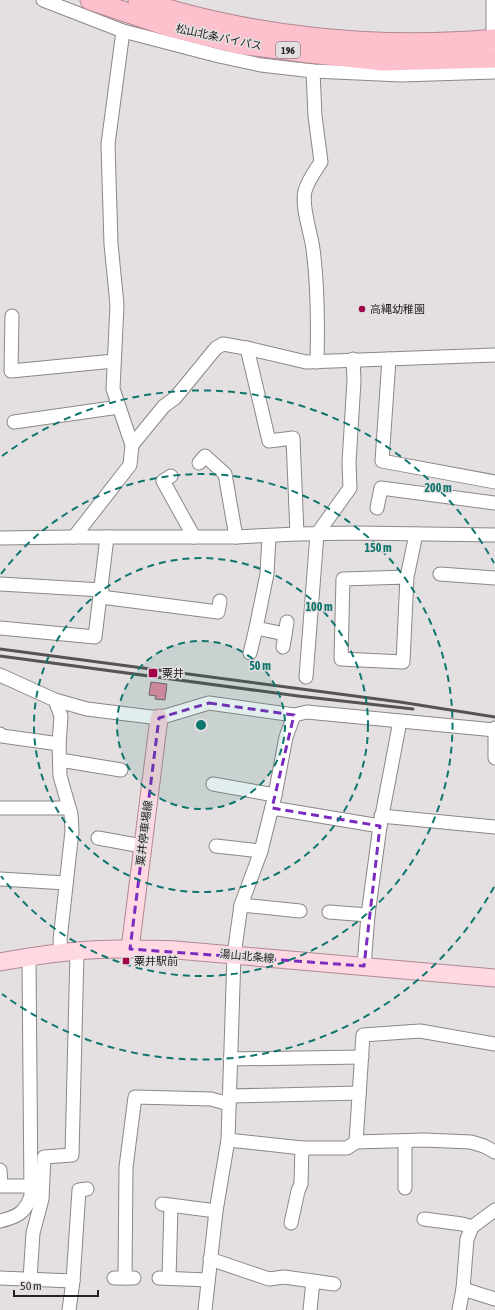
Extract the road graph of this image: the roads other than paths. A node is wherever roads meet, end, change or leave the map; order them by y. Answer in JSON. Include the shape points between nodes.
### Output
{"nodes":[{"id":1,"x":43,"y":0,"type":"edge"},
{"id":2,"x":90,"y":0,"type":"edge"},
{"id":3,"x":138,"y":0,"type":"edge"},
{"id":4,"x":492,"y":0,"type":"edge"},
{"id":5,"x":123,"y":31,"type":"junction"},
{"id":6,"x":494,"y":39,"type":"edge"},
{"id":7,"x":494,"y":66,"type":"edge"},
{"id":8,"x":313,"y":71,"type":"junction"},
{"id":9,"x":12,"y":316,"type":"dead end"},
{"id":10,"x":247,"y":348,"type":"junction"},
{"id":11,"x":495,"y":355,"type":"edge"},
{"id":12,"x":388,"y":359,"type":"junction"},
{"id":13,"x":353,"y":360,"type":"junction"},
{"id":14,"x":114,"y":361,"type":"junction"},
{"id":15,"x":317,"y":362,"type":"junction"},
{"id":16,"x":119,"y":407,"type":"junction"},
{"id":17,"x":14,"y":422,"type":"dead end"},
{"id":18,"x":132,"y":445,"type":"junction"},
{"id":19,"x":199,"y":463,"type":"dead end"},
{"id":20,"x":171,"y":476,"type":"dead end"},
{"id":21,"x":495,"y":482,"type":"edge"},
{"id":22,"x":495,"y":503,"type":"edge"},
{"id":23,"x":377,"y":508,"type":"dead end"},
{"id":24,"x":297,"y":534,"type":"junction"},
{"id":25,"x":317,"y":534,"type":"junction"},
{"id":26,"x":416,"y":534,"type":"junction"},
{"id":27,"x":495,"y":535,"type":"edge"},
{"id":28,"x":269,"y":536,"type":"junction"},
{"id":29,"x":74,"y":537,"type":"junction"},
{"id":30,"x":107,"y":537,"type":"junction"},
{"id":31,"x":194,"y":537,"type":"junction"},
{"id":32,"x":236,"y":537,"type":"junction"},
{"id":33,"x":0,"y":538,"type":"edge"},
{"id":34,"x":440,"y":574,"type":"dead end"},
{"id":35,"x":407,"y":577,"type":"junction"},
{"id":36,"x":495,"y":578,"type":"edge"},
{"id":37,"x":0,"y":584,"type":"edge"},
{"id":38,"x":101,"y":593,"type":"junction"},
{"id":39,"x":220,"y":601,"type":"dead end"},
{"id":40,"x":0,"y":628,"type":"edge"},
{"id":41,"x":256,"y":628,"type":"junction"},
{"id":42,"x":285,"y":634,"type":"dead end"},
{"id":43,"x":250,"y":654,"type":"dead end"},
{"id":44,"x":0,"y":675,"type":"edge"},
{"id":45,"x":306,"y":677,"type":"dead end"},
{"id":46,"x":55,"y":700,"type":"junction"},
{"id":47,"x":294,"y":715,"type":"junction"},
{"id":48,"x":159,"y":718,"type":"junction"},
{"id":49,"x":400,"y":721,"type":"junction"},
{"id":50,"x":495,"y":729,"type":"edge"},
{"id":51,"x":0,"y":734,"type":"edge"},
{"id":52,"x":59,"y":744,"type":"junction"},
{"id":53,"x":495,"y":758,"type":"edge"},
{"id":54,"x":60,"y":760,"type":"junction"},
{"id":55,"x":121,"y":770,"type":"dead end"},
{"id":56,"x":213,"y":784,"type":"dead end"},
{"id":57,"x":275,"y":795,"type":"junction"},
{"id":58,"x":0,"y":808,"type":"edge"},
{"id":59,"x":69,"y":808,"type":"junction"},
{"id":60,"x":272,"y":808,"type":"junction"},
{"id":61,"x":380,"y":821,"type":"junction"},
{"id":62,"x":495,"y":827,"type":"edge"},
{"id":63,"x":98,"y":838,"type":"dead end"},
{"id":64,"x":142,"y":846,"type":"junction"},
{"id":65,"x":216,"y":846,"type":"dead end"},
{"id":66,"x":261,"y":851,"type":"junction"},
{"id":67,"x":0,"y":878,"type":"edge"},
{"id":68,"x":66,"y":883,"type":"junction"},
{"id":69,"x":241,"y":905,"type":"junction"},
{"id":70,"x":300,"y":911,"type":"dead end"},
{"id":71,"x":329,"y":912,"type":"dead end"},
{"id":72,"x":368,"y":915,"type":"junction"},
{"id":73,"x":130,"y":948,"type":"junction"},
{"id":74,"x":69,"y":953,"type":"junction"},
{"id":75,"x":234,"y":955,"type":"junction"},
{"id":76,"x":29,"y":958,"type":"junction"},
{"id":77,"x":0,"y":962,"type":"edge"},
{"id":78,"x":364,"y":966,"type":"junction"},
{"id":79,"x":495,"y":978,"type":"edge"},
{"id":80,"x":495,"y":1044,"type":"edge"},
{"id":81,"x":362,"y":1057,"type":"junction"},
{"id":82,"x":230,"y":1059,"type":"junction"},
{"id":83,"x":359,"y":1093,"type":"junction"},
{"id":84,"x":229,"y":1100,"type":"junction"},
{"id":85,"x":228,"y":1140,"type":"junction"},
{"id":86,"x":405,"y":1141,"type":"junction"},
{"id":87,"x":356,"y":1142,"type":"junction"},
{"id":88,"x":302,"y":1148,"type":"junction"},
{"id":89,"x":495,"y":1152,"type":"edge"},
{"id":90,"x":0,"y":1170,"type":"edge"},
{"id":91,"x":37,"y":1186,"type":"junction"},
{"id":92,"x":404,"y":1188,"type":"dead end"},
{"id":93,"x":87,"y":1189,"type":"dead end"},
{"id":94,"x":495,"y":1210,"type":"edge"},
{"id":95,"x":216,"y":1211,"type":"junction"},
{"id":96,"x":424,"y":1219,"type":"dead end"},
{"id":97,"x":0,"y":1221,"type":"edge"},
{"id":98,"x":291,"y":1223,"type":"dead end"},
{"id":99,"x":472,"y":1227,"type":"junction"},
{"id":100,"x":210,"y":1259,"type":"junction"},
{"id":101,"x":0,"y":1278,"type":"edge"},
{"id":102,"x":124,"y":1278,"type":"dead end"},
{"id":103,"x":30,"y":1279,"type":"junction"},
{"id":104,"x":208,"y":1280,"type":"junction"},
{"id":105,"x":73,"y":1281,"type":"junction"},
{"id":106,"x":313,"y":1281,"type":"junction"},
{"id":107,"x":334,"y":1284,"type":"dead end"},
{"id":108,"x":463,"y":1289,"type":"junction"},
{"id":109,"x":495,"y":1299,"type":"edge"},
{"id":110,"x":69,"y":1310,"type":"edge"},
{"id":111,"x":205,"y":1310,"type":"edge"},
{"id":112,"x":310,"y":1310,"type":"edge"},
{"id":113,"x":459,"y":1310,"type":"edge"}],
"edges":[{"from":1,"to":5,"type":"street"},
{"from":2,"to":7,"type":"highway","name":"松山北条バイパス","number":"196","via":[[170,27],[238,44],[383,60]]},
{"from":3,"to":6,"type":"highway","name":"松山北条バイパス","number":"196","via":[[171,11],[240,26],[309,37],[387,42]]},
{"from":4,"to":6,"type":"street"},
{"from":5,"to":8,"type":"street","via":[[261,64]]},
{"from":5,"to":14,"type":"street","via":[[108,144],[111,244],[117,305]]},
{"from":6,"to":7,"type":"street"},
{"from":7,"to":8,"type":"street","via":[[401,75]]},
{"from":8,"to":15,"type":"street","via":[[321,162],[304,192],[313,248],[318,313]]},
{"from":9,"to":14,"type":"street","via":[[11,371]]},
{"from":10,"to":15,"type":"street","via":[[306,362]]},
{"from":10,"to":18,"type":"street","via":[[223,344],[216,348]]},
{"from":10,"to":24,"type":"street","via":[[269,442],[293,438]]},
{"from":11,"to":12,"type":"street"},
{"from":12,"to":13,"type":"street"},
{"from":12,"to":21,"type":"street","via":[[382,461]]},
{"from":13,"to":15,"type":"street"},
{"from":13,"to":25,"type":"street","via":[[350,488]]},
{"from":14,"to":16,"type":"street","via":[[113,389]]},
{"from":16,"to":17,"type":"street"},
{"from":16,"to":18,"type":"street"},
{"from":18,"to":29,"type":"street","via":[[130,465]]},
{"from":19,"to":32,"type":"street","via":[[205,456],[225,474]]},
{"from":20,"to":31,"type":"street","via":[[163,481]]},
{"from":22,"to":23,"type":"street","via":[[381,488]]},
{"from":24,"to":25,"type":"street"},
{"from":24,"to":28,"type":"street"},
{"from":25,"to":26,"type":"street"},
{"from":25,"to":45,"type":"street"},
{"from":26,"to":27,"type":"street"},
{"from":26,"to":35,"type":"street"},
{"from":28,"to":32,"type":"street"},
{"from":28,"to":41,"type":"street","via":[[267,574]]},
{"from":29,"to":30,"type":"street"},
{"from":29,"to":33,"type":"street"},
{"from":30,"to":31,"type":"street"},
{"from":30,"to":38,"type":"street"},
{"from":31,"to":32,"type":"street"},
{"from":34,"to":36,"type":"street"},
{"from":35,"to":35,"type":"street","via":[[403,662],[341,659],[343,579]]},
{"from":37,"to":38,"type":"street"},
{"from":38,"to":39,"type":"street","via":[[218,612]]},
{"from":38,"to":40,"type":"street","via":[[95,637]]},
{"from":41,"to":42,"type":"street"},
{"from":41,"to":43,"type":"street"},
{"from":44,"to":46,"type":"street"},
{"from":46,"to":48,"type":"street","via":[[87,709]]},
{"from":46,"to":52,"type":"street","via":[[61,716]]},
{"from":47,"to":48,"type":"street","via":[[209,703]]},
{"from":47,"to":49,"type":"street","via":[[308,712]]},
{"from":47,"to":57,"type":"street","via":[[286,737]]},
{"from":48,"to":64,"type":"main road","name":"粟井停車場線"},
{"from":49,"to":50,"type":"street"},
{"from":49,"to":61,"type":"street"},
{"from":50,"to":53,"type":"street"},
{"from":51,"to":52,"type":"street"},
{"from":52,"to":54,"type":"street"},
{"from":54,"to":55,"type":"street"},
{"from":54,"to":59,"type":"street","via":[[60,776]]},
{"from":56,"to":57,"type":"street"},
{"from":57,"to":60,"type":"street"},
{"from":58,"to":59,"type":"street"},
{"from":59,"to":68,"type":"street","via":[[72,814],[72,831]]},
{"from":60,"to":61,"type":"street"},
{"from":60,"to":66,"type":"street"},
{"from":61,"to":62,"type":"street"},
{"from":61,"to":72,"type":"street"},
{"from":63,"to":64,"type":"street"},
{"from":64,"to":73,"type":"main road","name":"粟井停車場線"},
{"from":65,"to":66,"type":"street"},
{"from":66,"to":69,"type":"street"},
{"from":67,"to":68,"type":"street"},
{"from":68,"to":74,"type":"street","via":[[60,940]]},
{"from":69,"to":70,"type":"street"},
{"from":69,"to":75,"type":"street"},
{"from":71,"to":72,"type":"street"},
{"from":72,"to":78,"type":"street"},
{"from":73,"to":74,"type":"main road","name":"湯山北条線"},
{"from":73,"to":75,"type":"main road","name":"湯山北条線"},
{"from":74,"to":76,"type":"main road","name":"湯山北条線"},
{"from":74,"to":91,"type":"street","via":[[72,1155],[44,1157]]},
{"from":75,"to":78,"type":"main road","name":"湯山北条線"},
{"from":75,"to":82,"type":"street"},
{"from":76,"to":77,"type":"main road","name":"湯山北条線"},
{"from":76,"to":91,"type":"street"},
{"from":78,"to":79,"type":"main road","name":"湯山北条線"},
{"from":80,"to":81,"type":"street","via":[[420,1031],[363,1034]]},
{"from":81,"to":82,"type":"street"},
{"from":81,"to":83,"type":"street"},
{"from":82,"to":84,"type":"street"},
{"from":83,"to":84,"type":"street"},
{"from":83,"to":87,"type":"street"},
{"from":84,"to":85,"type":"street"},
{"from":84,"to":102,"type":"street","via":[[135,1097],[126,1167]]},
{"from":85,"to":88,"type":"street"},
{"from":85,"to":95,"type":"street"},
{"from":86,"to":87,"type":"street"},
{"from":86,"to":89,"type":"street","via":[[471,1142]]},
{"from":86,"to":92,"type":"street"},
{"from":87,"to":88,"type":"street","via":[[347,1148]]},
{"from":88,"to":98,"type":"street","via":[[302,1184]]},
{"from":90,"to":91,"type":"street","via":[[0,1186]]},
{"from":91,"to":97,"type":"street","via":[[27,1207],[9,1219]]},
{"from":91,"to":103,"type":"street","via":[[42,1199],[33,1233]]},
{"from":93,"to":105,"type":"street","via":[[79,1190]]},
{"from":94,"to":99,"type":"street"},
{"from":95,"to":100,"type":"street"},
{"from":95,"to":104,"type":"street","via":[[167,1205],[164,1278]]},
{"from":96,"to":99,"type":"street"},
{"from":99,"to":108,"type":"street","via":[[467,1239]]},
{"from":100,"to":104,"type":"street"},
{"from":100,"to":106,"type":"street","via":[[269,1279],[284,1277]]},
{"from":101,"to":103,"type":"street"},
{"from":103,"to":105,"type":"street"},
{"from":104,"to":111,"type":"street"},
{"from":105,"to":110,"type":"street"},
{"from":106,"to":107,"type":"street"},
{"from":106,"to":112,"type":"street"},
{"from":108,"to":109,"type":"street"},
{"from":108,"to":113,"type":"street"}]}
